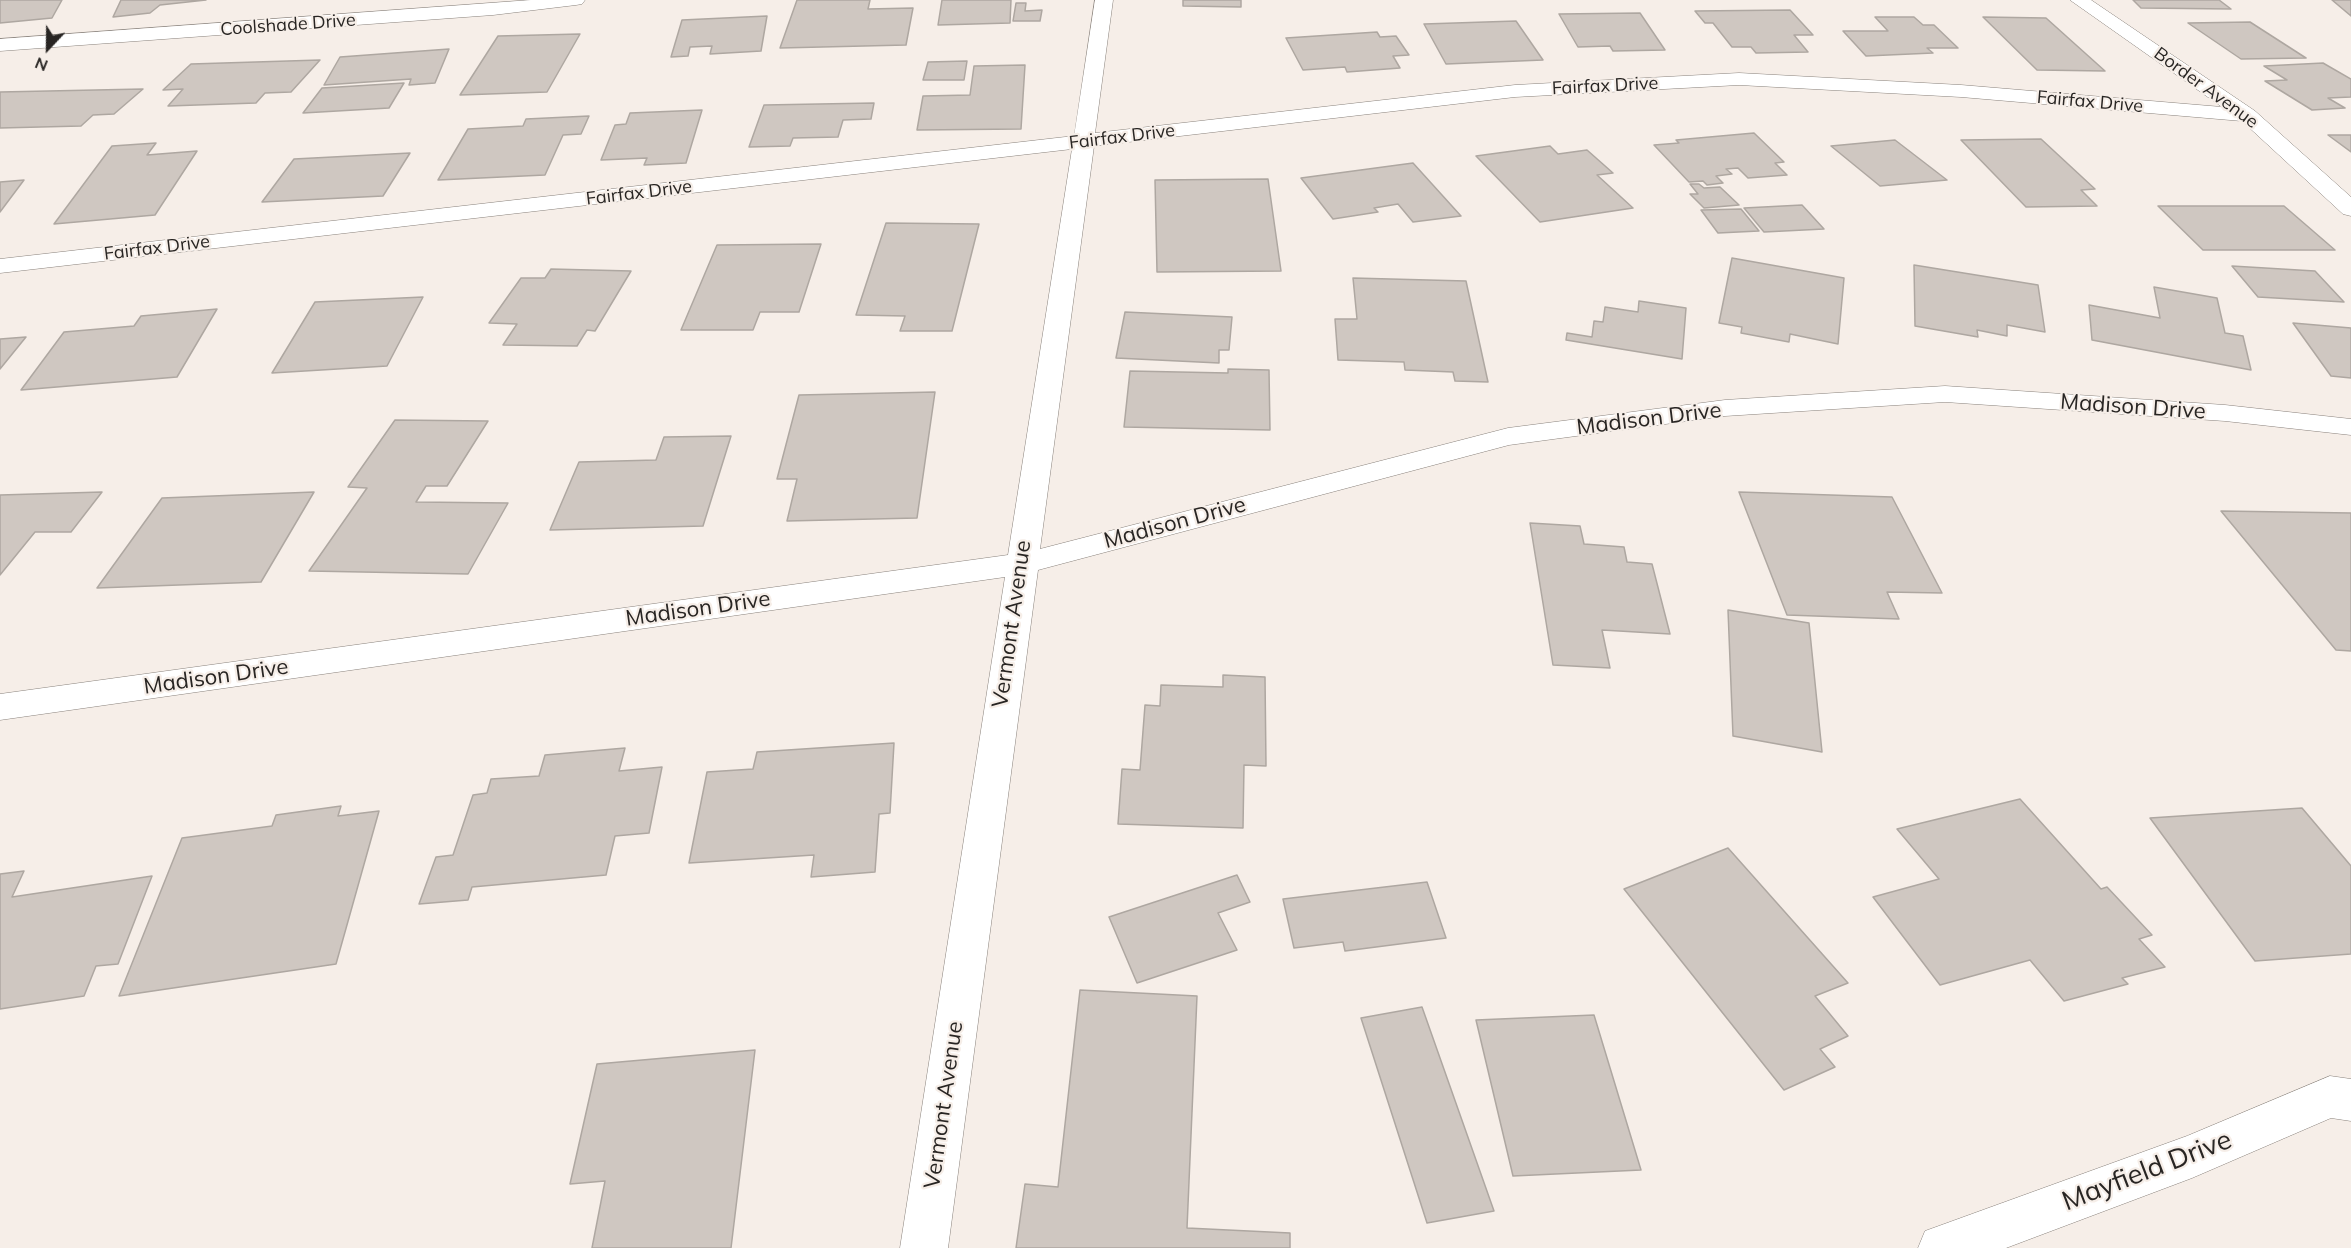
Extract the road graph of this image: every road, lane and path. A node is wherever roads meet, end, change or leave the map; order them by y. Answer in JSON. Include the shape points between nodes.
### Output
{"nodes":[{"id":1,"x":576,"y":0,"type":"edge"},
{"id":2,"x":1104,"y":0,"type":"edge"},
{"id":3,"x":2079,"y":0,"type":"edge"},
{"id":4,"x":0,"y":45,"type":"edge"},
{"id":5,"x":2248,"y":115,"type":"junction"},
{"id":6,"x":1084,"y":142,"type":"junction"},
{"id":7,"x":2351,"y":209,"type":"edge"},
{"id":8,"x":0,"y":266,"type":"edge"},
{"id":9,"x":2351,"y":427,"type":"edge"},
{"id":10,"x":1021,"y":564,"type":"junction"},
{"id":11,"x":0,"y":707,"type":"edge"},
{"id":12,"x":2351,"y":1100,"type":"edge"},
{"id":13,"x":924,"y":1248,"type":"edge"},
{"id":14,"x":1942,"y":1248,"type":"edge"}],
"edges":[{"from":1,"to":4,"type":"street","name":"Coolshade Drive","via":[[493,10]]},
{"from":2,"to":6,"type":"street","name":"Vermont Avenue"},
{"from":3,"to":5,"type":"street","name":"Border Avenue"},
{"from":5,"to":6,"type":"street","name":"Fairfax Drive","via":[[1961,91],[1739,79],[1515,91]]},
{"from":5,"to":7,"type":"street","name":"Border Avenue"},
{"from":6,"to":8,"type":"street","name":"Fairfax Drive"},
{"from":6,"to":10,"type":"street","name":"Vermont Avenue"},
{"from":9,"to":10,"type":"street","name":"Madison Drive","via":[[2225,413],[1945,394],[1725,408],[1508,437]]},
{"from":10,"to":11,"type":"street","name":"Madison Drive"},
{"from":10,"to":13,"type":"street","name":"Vermont Avenue"},
{"from":12,"to":14,"type":"street","name":"Mayfield Drive","via":[[2330,1097],[2192,1156]]}]}
